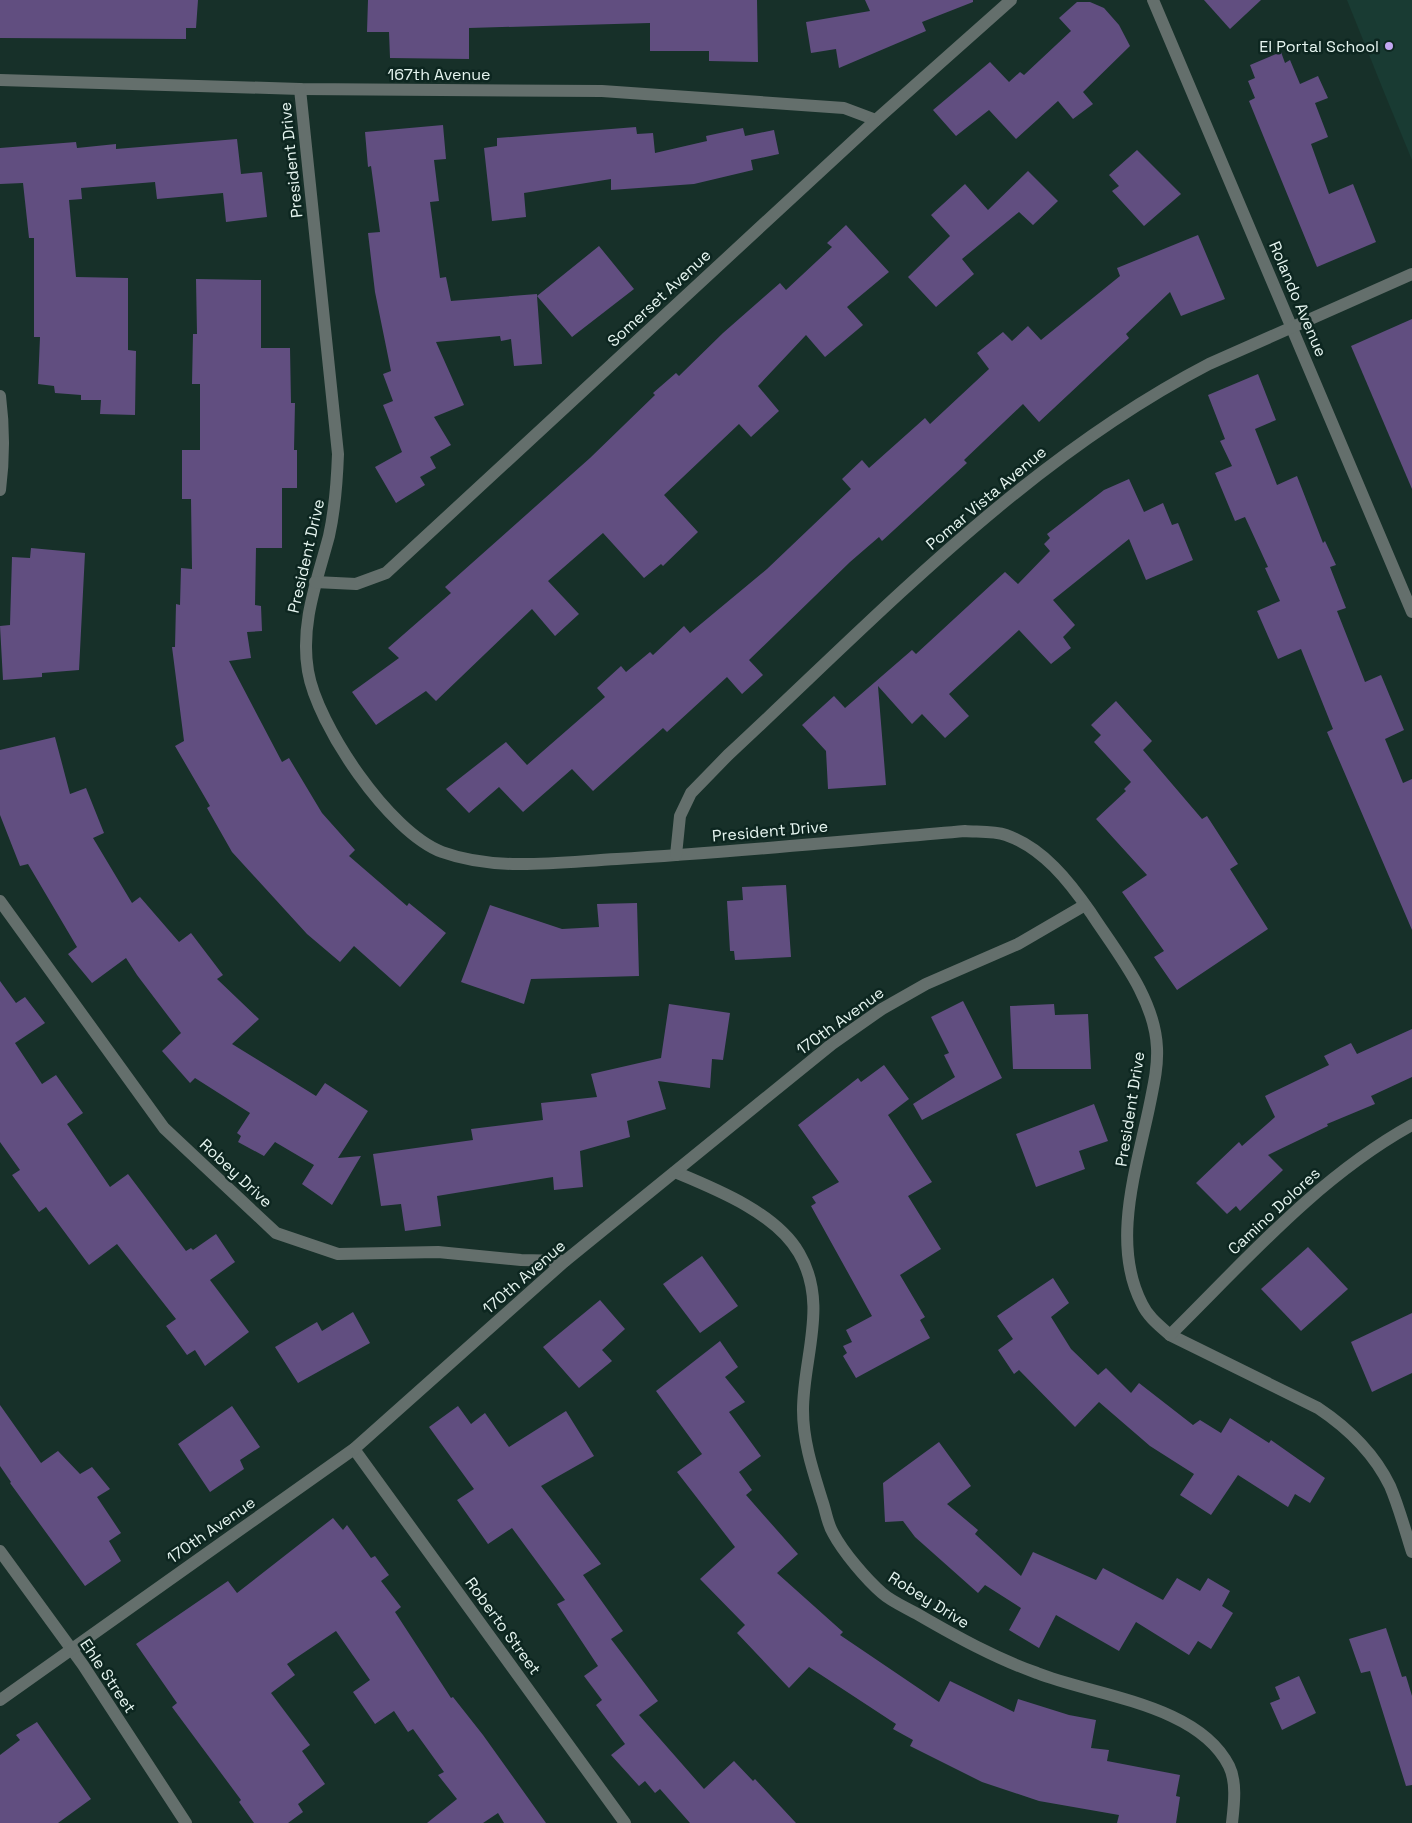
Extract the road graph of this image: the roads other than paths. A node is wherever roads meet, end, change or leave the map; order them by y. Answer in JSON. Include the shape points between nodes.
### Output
{"nodes":[{"id":1,"x":1011,"y":0,"type":"edge"},
{"id":2,"x":1153,"y":0,"type":"edge"},
{"id":3,"x":0,"y":80,"type":"edge"},
{"id":4,"x":300,"y":89,"type":"junction"},
{"id":5,"x":876,"y":120,"type":"junction"},
{"id":6,"x":1412,"y":274,"type":"edge"},
{"id":7,"x":1292,"y":327,"type":"junction"},
{"id":8,"x":0,"y":396,"type":"edge"},
{"id":9,"x":0,"y":490,"type":"edge"},
{"id":10,"x":315,"y":582,"type":"junction"},
{"id":11,"x":1412,"y":612,"type":"edge"},
{"id":12,"x":676,"y":855,"type":"junction"},
{"id":13,"x":0,"y":900,"type":"edge"},
{"id":14,"x":1085,"y":905,"type":"junction"},
{"id":15,"x":1412,"y":1125,"type":"edge"},
{"id":16,"x":676,"y":1172,"type":"junction"},
{"id":17,"x":565,"y":1261,"type":"junction"},
{"id":18,"x":1170,"y":1335,"type":"junction"},
{"id":19,"x":354,"y":1449,"type":"junction"},
{"id":20,"x":0,"y":1551,"type":"edge"},
{"id":21,"x":1412,"y":1552,"type":"edge"},
{"id":22,"x":71,"y":1649,"type":"junction"},
{"id":23,"x":0,"y":1700,"type":"edge"},
{"id":24,"x":186,"y":1823,"type":"edge"},
{"id":25,"x":625,"y":1823,"type":"edge"},
{"id":26,"x":1232,"y":1823,"type":"edge"}],
"edges":[{"from":1,"to":5,"type":"street","name":"Somerset Avenue"},
{"from":2,"to":7,"type":"street","name":"Rolando Avenue"},
{"from":3,"to":4,"type":"street","name":"167th Avenue"},
{"from":4,"to":5,"type":"street","name":"167th Avenue","via":[[602,91],[844,108]]},
{"from":4,"to":10,"type":"street","name":"President Drive","via":[[338,454],[337,498]]},
{"from":5,"to":10,"type":"street","name":"Somerset Avenue","via":[[386,573],[356,584]]},
{"from":6,"to":7,"type":"street","name":"Pomar Vista Avenue"},
{"from":7,"to":11,"type":"street","name":"Rolando Avenue"},
{"from":7,"to":12,"type":"street","name":"Pomar Vista Avenue","via":[[1178,380],[1088,437],[995,508],[691,793],[680,816]]},
{"from":8,"to":9,"type":"street"},
{"from":10,"to":12,"type":"street","name":"President Drive","via":[[307,646],[308,670],[320,710],[360,777],[411,834],[440,851],[499,863],[535,864]]},
{"from":12,"to":14,"type":"street","name":"President Drive","via":[[965,831],[1005,834],[1037,850]]},
{"from":13,"to":17,"type":"street","name":"Robey Drive","via":[[164,1128],[276,1233],[338,1254],[438,1252]]},
{"from":14,"to":16,"type":"street","name":"170th Avenue","via":[[1018,944],[926,984],[882,1009],[832,1044]]},
{"from":14,"to":18,"type":"street","name":"President Drive","via":[[1141,992],[1152,1018],[1157,1047],[1154,1079],[1127,1222],[1128,1260],[1142,1305]]},
{"from":15,"to":18,"type":"street","name":"Camino Dolores","via":[[1350,1165],[1316,1193]]},
{"from":16,"to":17,"type":"street","name":"170th Avenue"},
{"from":16,"to":26,"type":"street","name":"Robey Drive","via":[[766,1219],[785,1234],[799,1252],[809,1274],[814,1324],[803,1410],[806,1440],[812,1472],[832,1532],[850,1558],[882,1593],[967,1643],[1037,1674],[1146,1706],[1200,1733],[1230,1766],[1234,1796]]},
{"from":17,"to":19,"type":"street","name":"170th Avenue"},
{"from":18,"to":21,"type":"street","name":"President Drive","via":[[1318,1408],[1339,1422],[1359,1441],[1390,1486]]},
{"from":19,"to":22,"type":"street","name":"170th Avenue"},
{"from":19,"to":25,"type":"street","name":"Roberto Street"},
{"from":20,"to":22,"type":"street","name":"Ehle Street"},
{"from":22,"to":23,"type":"street","name":"170th Avenue"},
{"from":22,"to":24,"type":"street","name":"Ehle Street"}]}
